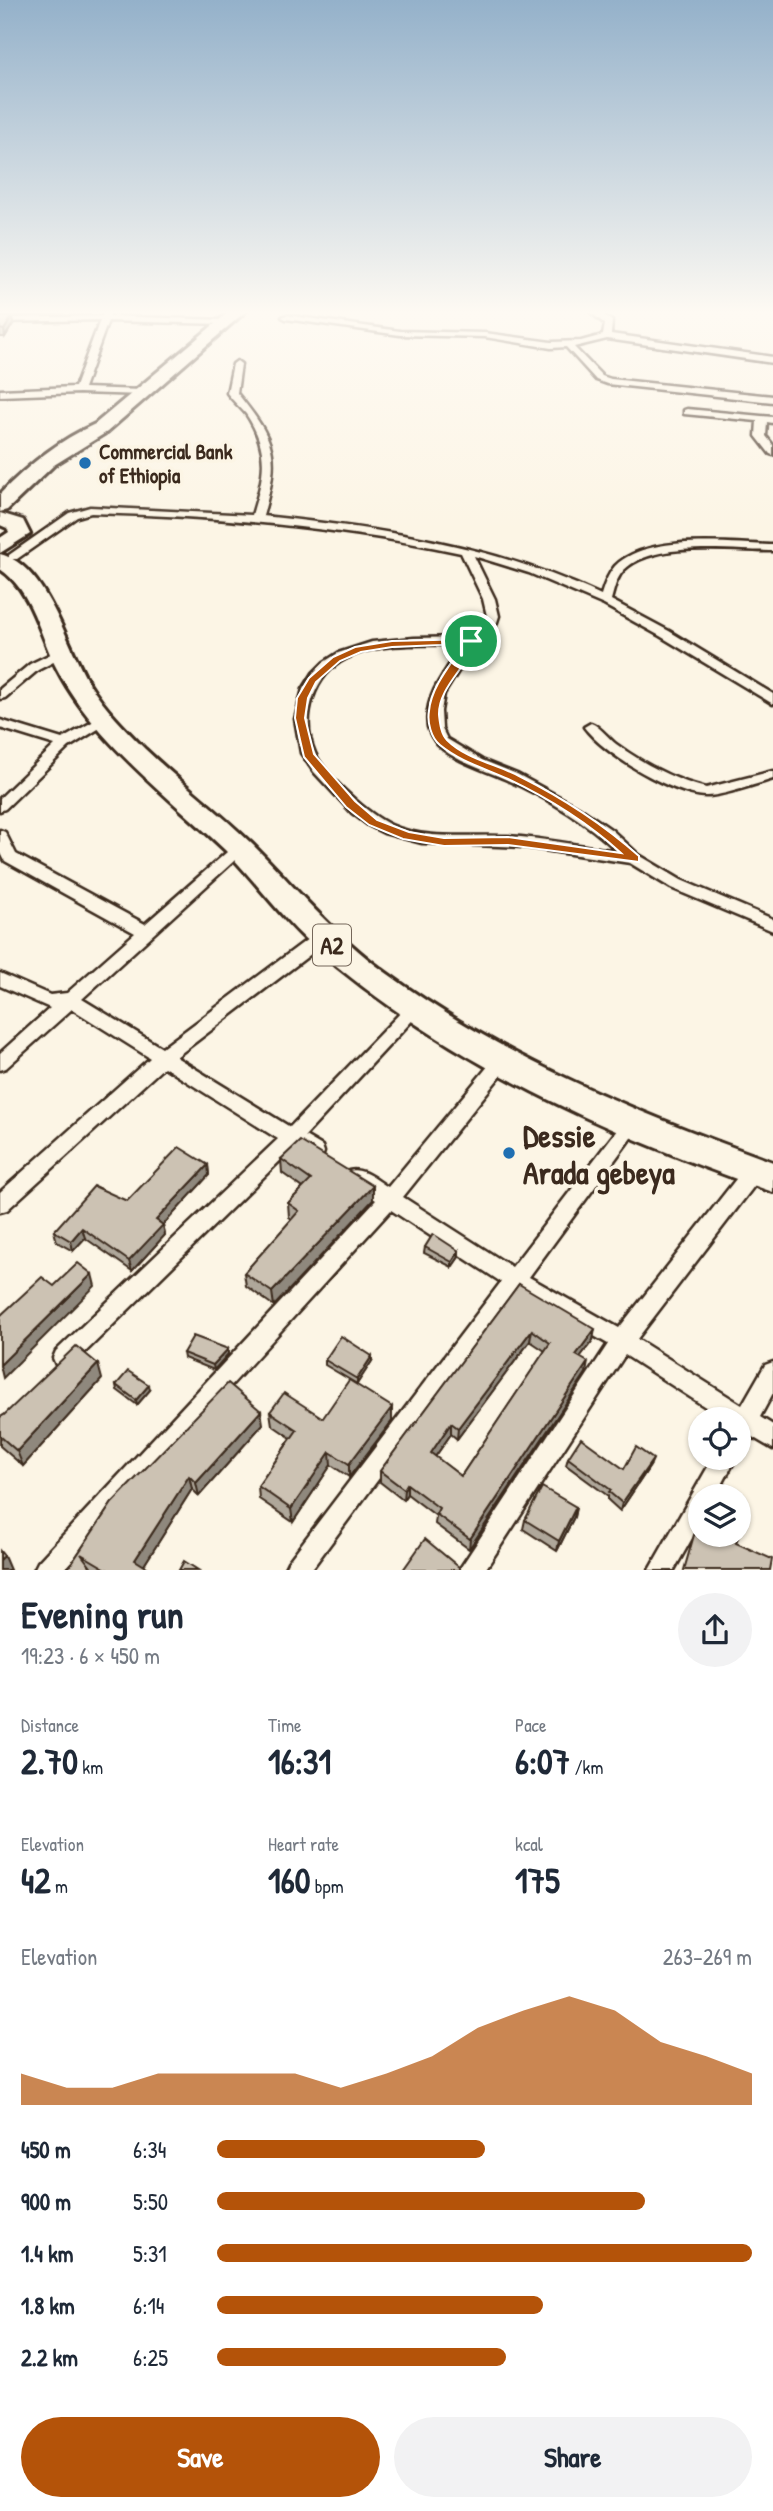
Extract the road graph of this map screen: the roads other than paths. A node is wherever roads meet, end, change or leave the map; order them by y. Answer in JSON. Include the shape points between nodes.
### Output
{"nodes":[{"id":1,"x":81,"y":384,"type":"edge"},
{"id":2,"x":144,"y":384,"type":"edge"},
{"id":3,"x":234,"y":384,"type":"edge"},
{"id":4,"x":632,"y":384,"type":"edge"},
{"id":5,"x":79,"y":390,"type":"junction"},
{"id":6,"x":135,"y":392,"type":"junction"},
{"id":7,"x":0,"y":393,"type":"edge"},
{"id":8,"x":773,"y":399,"type":"edge"},
{"id":9,"x":687,"y":412,"type":"dead end"},
{"id":10,"x":768,"y":420,"type":"edge"},
{"id":11,"x":773,"y":452,"type":"edge"},
{"id":12,"x":9,"y":491,"type":"edge"},
{"id":13,"x":257,"y":517,"type":"junction"},
{"id":14,"x":8,"y":521,"type":"edge"},
{"id":15,"x":773,"y":548,"type":"edge"},
{"id":16,"x":466,"y":552,"type":"junction"},
{"id":17,"x":8,"y":561,"type":"edge"},
{"id":18,"x":604,"y":601,"type":"junction"},
{"id":19,"x":471,"y":641,"type":"junction"},
{"id":20,"x":61,"y":653,"type":"junction"},
{"id":21,"x":0,"y":695,"type":"edge"},
{"id":22,"x":773,"y":700,"type":"edge"},
{"id":23,"x":103,"y":720,"type":"junction"},
{"id":24,"x":0,"y":724,"type":"edge"},
{"id":25,"x":592,"y":727,"type":"dead end"},
{"id":26,"x":64,"y":744,"type":"junction"},
{"id":27,"x":773,"y":775,"type":"edge"},
{"id":28,"x":0,"y":806,"type":"edge"},
{"id":29,"x":0,"y":835,"type":"edge"},
{"id":30,"x":240,"y":848,"type":"junction"},
{"id":31,"x":634,"y":859,"type":"junction"},
{"id":32,"x":773,"y":925,"type":"edge"},
{"id":33,"x":146,"y":932,"type":"junction"},
{"id":34,"x":322,"y":937,"type":"junction"},
{"id":35,"x":0,"y":979,"type":"edge"},
{"id":36,"x":69,"y":999,"type":"junction"},
{"id":37,"x":414,"y":1010,"type":"junction"},
{"id":38,"x":163,"y":1057,"type":"junction"},
{"id":39,"x":0,"y":1063,"type":"edge"},
{"id":40,"x":500,"y":1064,"type":"junction"},
{"id":41,"x":630,"y":1126,"type":"junction"},
{"id":42,"x":292,"y":1138,"type":"junction"},
{"id":43,"x":764,"y":1174,"type":"edge"},
{"id":44,"x":391,"y":1197,"type":"junction"},
{"id":45,"x":0,"y":1205,"type":"edge"},
{"id":46,"x":514,"y":1279,"type":"junction"},
{"id":47,"x":622,"y":1341,"type":"junction"},
{"id":48,"x":50,"y":1371,"type":"edge"},
{"id":49,"x":773,"y":1372,"type":"edge"},
{"id":50,"x":714,"y":1407,"type":"edge"},
{"id":51,"x":751,"y":1411,"type":"edge"},
{"id":52,"x":751,"y":1430,"type":"edge"},
{"id":53,"x":773,"y":1438,"type":"edge"},
{"id":54,"x":688,"y":1522,"type":"edge"},
{"id":55,"x":472,"y":1569,"type":"edge"},
{"id":56,"x":46,"y":1570,"type":"edge"},
{"id":57,"x":296,"y":1570,"type":"edge"},
{"id":58,"x":661,"y":1570,"type":"edge"}],
"edges":[{"from":1,"to":5,"type":"street"},
{"from":2,"to":6,"type":"highway"},
{"from":3,"to":13,"type":"street","via":[[232,393],[249,412],[270,451]]},
{"from":4,"to":8,"type":"street"},
{"from":5,"to":6,"type":"street"},
{"from":5,"to":7,"type":"street"},
{"from":6,"to":12,"type":"highway","via":[[102,428],[83,434]]},
{"from":9,"to":10,"type":"street"},
{"from":10,"to":11,"type":"street","via":[[761,436]]},
{"from":12,"to":14,"type":"highway"},
{"from":13,"to":16,"type":"street","via":[[336,526]]},
{"from":13,"to":17,"type":"street","via":[[82,511]]},
{"from":14,"to":17,"type":"highway","via":[[20,534]]},
{"from":15,"to":18,"type":"street","via":[[677,548],[641,555],[621,567]]},
{"from":16,"to":18,"type":"street","via":[[503,559]]},
{"from":16,"to":19,"type":"street","via":[[493,616],[491,625]]},
{"from":17,"to":20,"type":"highway","number":"A2"},
{"from":18,"to":22,"type":"street"},
{"from":19,"to":31,"type":"street","via":[[438,694],[434,720],[442,742],[575,811]]},
{"from":19,"to":31,"type":"street","via":[[392,644],[358,649],[336,659],[312,680],[303,698],[300,718],[308,755],[351,804],[373,822],[407,836],[444,842],[508,841]]},
{"from":20,"to":21,"type":"street","via":[[34,667]]},
{"from":20,"to":23,"type":"highway","number":"A2"},
{"from":23,"to":26,"type":"street"},
{"from":23,"to":30,"type":"highway","number":"A2"},
{"from":24,"to":26,"type":"street"},
{"from":25,"to":27,"type":"street","via":[[600,739],[639,764],[695,791]]},
{"from":26,"to":28,"type":"street"},
{"from":29,"to":33,"type":"street","via":[[10,857]]},
{"from":30,"to":33,"type":"street"},
{"from":30,"to":34,"type":"highway","number":"A2"},
{"from":31,"to":32,"type":"street","via":[[676,884]]},
{"from":33,"to":36,"type":"street"},
{"from":34,"to":37,"type":"highway","number":"A2"},
{"from":34,"to":38,"type":"street"},
{"from":35,"to":36,"type":"street","via":[[49,1002]]},
{"from":36,"to":38,"type":"street"},
{"from":36,"to":39,"type":"street"},
{"from":37,"to":40,"type":"highway","number":"A2"},
{"from":37,"to":42,"type":"street"},
{"from":38,"to":42,"type":"street"},
{"from":38,"to":45,"type":"street"},
{"from":40,"to":41,"type":"highway","number":"A2"},
{"from":40,"to":44,"type":"street"},
{"from":41,"to":43,"type":"highway","number":"A2"},
{"from":41,"to":46,"type":"street"},
{"from":42,"to":44,"type":"street"},
{"from":42,"to":48,"type":"street"},
{"from":43,"to":47,"type":"street"},
{"from":44,"to":46,"type":"street"},
{"from":44,"to":56,"type":"street"},
{"from":46,"to":47,"type":"street"},
{"from":46,"to":57,"type":"street"},
{"from":47,"to":50,"type":"street"},
{"from":47,"to":55,"type":"street"},
{"from":49,"to":51,"type":"street"},
{"from":52,"to":53,"type":"street"},
{"from":54,"to":58,"type":"street"}]}
